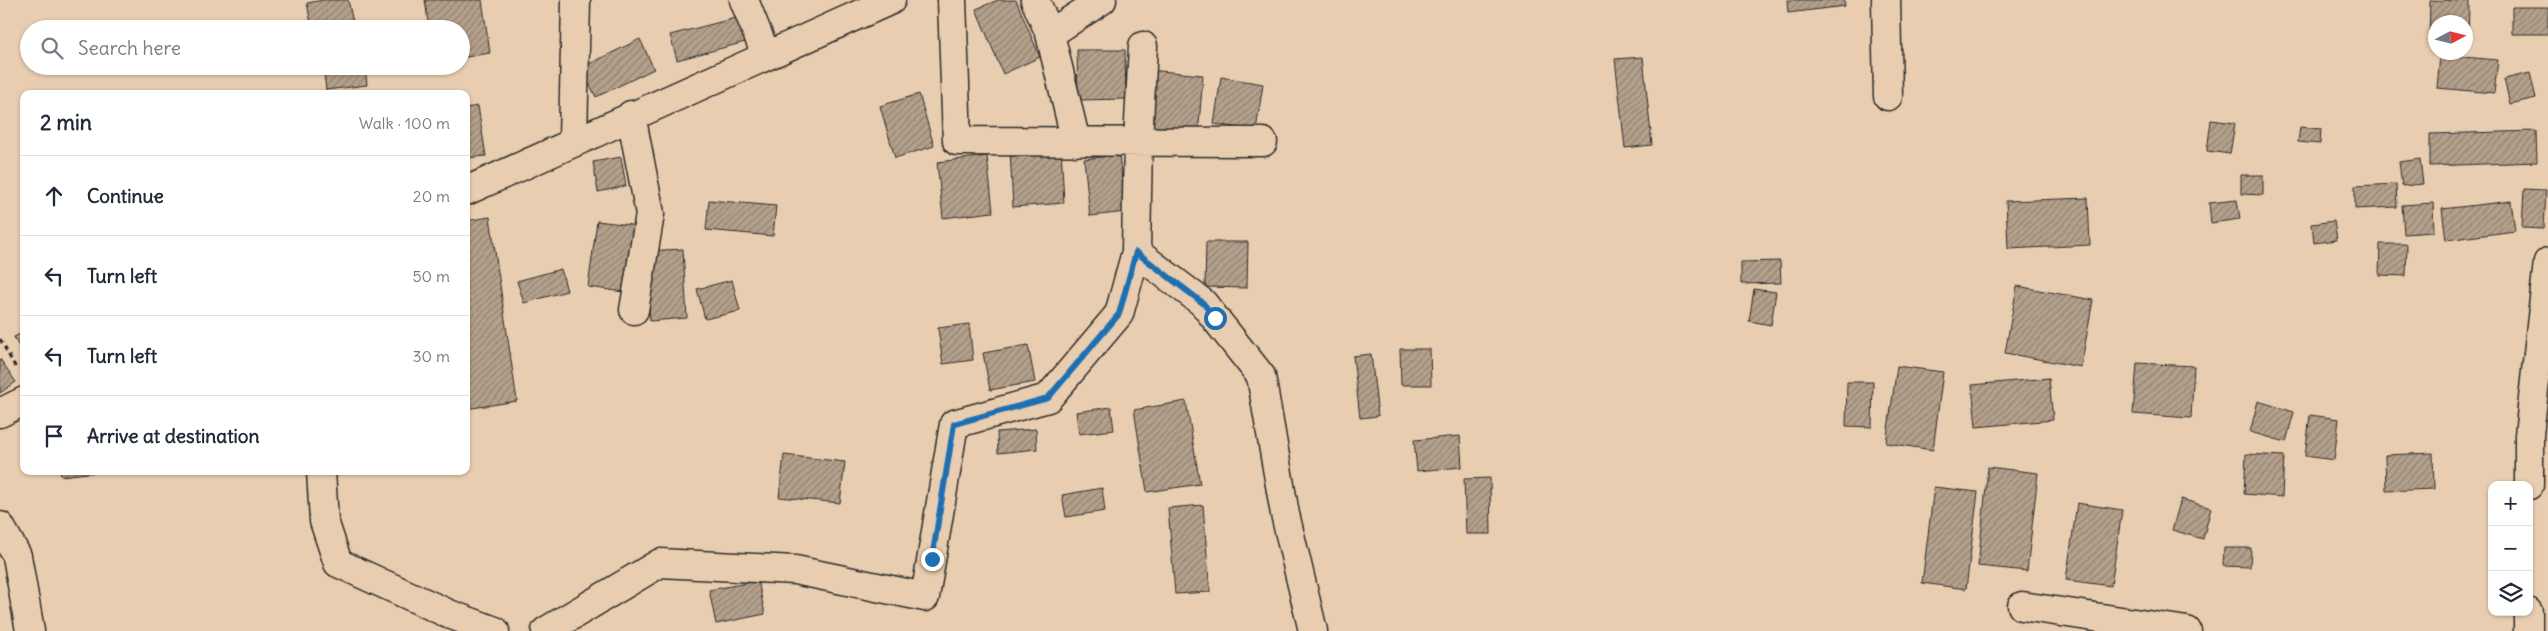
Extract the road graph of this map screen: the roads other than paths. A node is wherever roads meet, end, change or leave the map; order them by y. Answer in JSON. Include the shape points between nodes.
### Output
{"nodes":[{"id":1,"x":576,"y":0,"type":"edge"},
{"id":2,"x":744,"y":0,"type":"edge"},
{"id":3,"x":891,"y":0,"type":"edge"},
{"id":4,"x":952,"y":0,"type":"edge"},
{"id":5,"x":1035,"y":0,"type":"edge"},
{"id":6,"x":1102,"y":0,"type":"edge"},
{"id":7,"x":1886,"y":0,"type":"edge"},
{"id":8,"x":1050,"y":34,"type":"junction"},
{"id":9,"x":1144,"y":46,"type":"dead end"},
{"id":10,"x":766,"y":55,"type":"junction"},
{"id":11,"x":1888,"y":96,"type":"dead end"},
{"id":12,"x":631,"y":115,"type":"junction"},
{"id":13,"x":573,"y":141,"type":"junction"},
{"id":14,"x":1138,"y":141,"type":"junction"},
{"id":15,"x":1076,"y":142,"type":"junction"},
{"id":16,"x":1263,"y":142,"type":"dead end"},
{"id":17,"x":470,"y":189,"type":"edge"},
{"id":18,"x":1136,"y":252,"type":"junction"},
{"id":19,"x":2548,"y":262,"type":"edge"},
{"id":20,"x":634,"y":310,"type":"dead end"},
{"id":21,"x":20,"y":403,"type":"edge"},
{"id":22,"x":0,"y":414,"type":"edge"},
{"id":23,"x":321,"y":475,"type":"edge"},
{"id":24,"x":2529,"y":481,"type":"edge"},
{"id":25,"x":0,"y":526,"type":"edge"},
{"id":26,"x":2022,"y":606,"type":"dead end"},
{"id":27,"x":2528,"y":616,"type":"edge"},
{"id":28,"x":30,"y":631,"type":"edge"},
{"id":29,"x":495,"y":631,"type":"edge"},
{"id":30,"x":546,"y":631,"type":"edge"},
{"id":31,"x":1313,"y":631,"type":"edge"},
{"id":32,"x":2187,"y":631,"type":"edge"},
{"id":33,"x":2528,"y":631,"type":"edge"}],
"edges":[{"from":1,"to":13,"type":"street"},
{"from":2,"to":10,"type":"street"},
{"from":3,"to":10,"type":"street"},
{"from":4,"to":15,"type":"street","via":[[957,141]]},
{"from":5,"to":8,"type":"street"},
{"from":6,"to":8,"type":"street"},
{"from":7,"to":11,"type":"street"},
{"from":8,"to":15,"type":"street"},
{"from":9,"to":14,"type":"street"},
{"from":10,"to":12,"type":"street"},
{"from":12,"to":13,"type":"street"},
{"from":12,"to":20,"type":"street","via":[[650,214]]},
{"from":13,"to":17,"type":"street"},
{"from":14,"to":15,"type":"street"},
{"from":14,"to":16,"type":"street"},
{"from":14,"to":18,"type":"street"},
{"from":18,"to":30,"type":"street","via":[[1119,314],[1048,398],[954,424],[925,597],[795,570],[660,563]]},
{"from":18,"to":31,"type":"street","via":[[1203,303],[1261,376],[1285,514]]},
{"from":19,"to":24,"type":"street","via":[[2529,435]]},
{"from":21,"to":22,"type":"street"},
{"from":23,"to":29,"type":"street","via":[[324,521],[338,563],[448,614]]},
{"from":25,"to":28,"type":"street","via":[[17,556]]},
{"from":26,"to":32,"type":"street"},
{"from":27,"to":33,"type":"street"}]}
